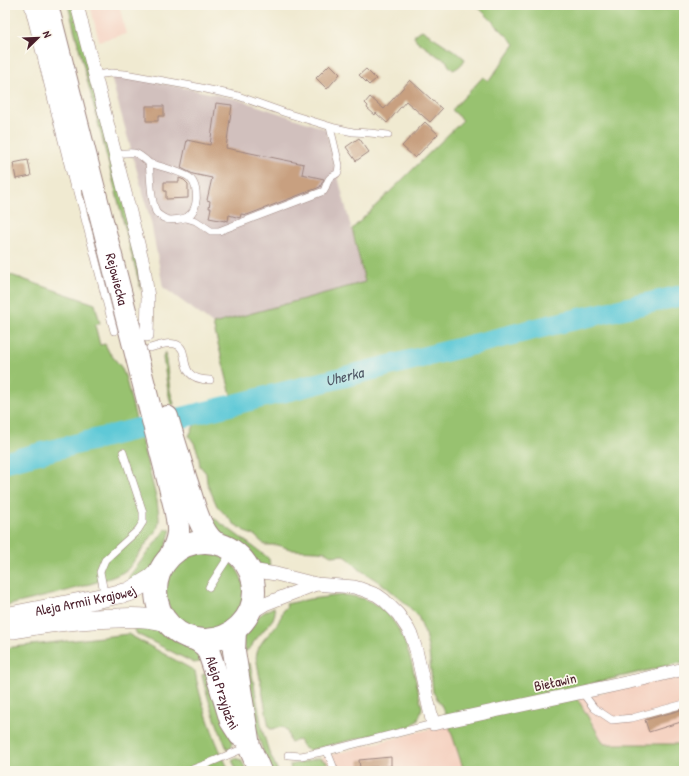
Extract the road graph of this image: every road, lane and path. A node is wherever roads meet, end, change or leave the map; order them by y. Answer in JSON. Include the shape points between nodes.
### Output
{"nodes":[{"id":1,"x":31,"y":5,"type":"edge"},
{"id":2,"x":47,"y":5,"type":"edge"},
{"id":3,"x":61,"y":5,"type":"edge"},
{"id":4,"x":78,"y":5,"type":"edge"},
{"id":5,"x":95,"y":75,"type":"junction"},
{"id":6,"x":330,"y":127,"type":"junction"},
{"id":7,"x":388,"y":135,"type":"dead end"},
{"id":8,"x":115,"y":154,"type":"junction"},
{"id":9,"x":149,"y":163,"type":"junction"},
{"id":10,"x":84,"y":182,"type":"junction"},
{"id":11,"x":186,"y":218,"type":"junction"},
{"id":12,"x":114,"y":331,"type":"dead end"},
{"id":13,"x":148,"y":341,"type":"junction"},
{"id":14,"x":210,"y":380,"type":"dead end"},
{"id":15,"x":158,"y":409,"type":"junction"},
{"id":16,"x":165,"y":436,"type":"junction"},
{"id":17,"x":123,"y":452,"type":"dead end"},
{"id":18,"x":231,"y":552,"type":"junction"},
{"id":19,"x":166,"y":562,"type":"junction"},
{"id":20,"x":316,"y":584,"type":"junction"},
{"id":21,"x":209,"y":588,"type":"dead end"},
{"id":22,"x":105,"y":597,"type":"junction"},
{"id":23,"x":5,"y":617,"type":"edge"},
{"id":24,"x":166,"y":622,"type":"junction"},
{"id":25,"x":242,"y":622,"type":"junction"},
{"id":26,"x":5,"y":630,"type":"edge"},
{"id":27,"x":197,"y":640,"type":"junction"},
{"id":28,"x":684,"y":669,"type":"edge"},
{"id":29,"x":582,"y":692,"type":"junction"},
{"id":30,"x":684,"y":704,"type":"edge"},
{"id":31,"x":433,"y":724,"type":"junction"},
{"id":32,"x":249,"y":746,"type":"junction"},
{"id":33,"x":327,"y":751,"type":"junction"},
{"id":34,"x":288,"y":755,"type":"dead end"},
{"id":35,"x":187,"y":771,"type":"edge"},
{"id":36,"x":260,"y":771,"type":"edge"},
{"id":37,"x":336,"y":771,"type":"edge"}],
"edges":[{"from":1,"to":10,"type":"street"},
{"from":2,"to":10,"type":"highway","name":"Rejowiecka"},
{"from":3,"to":13,"type":"highway","name":"Rejowiecka"},
{"from":4,"to":5,"type":"street"},
{"from":5,"to":6,"type":"lane","via":[[125,74],[238,96]]},
{"from":5,"to":8,"type":"street"},
{"from":6,"to":7,"type":"lane"},
{"from":6,"to":11,"type":"lane","via":[[339,171],[330,178],[324,191],[219,231],[211,231]]},
{"from":8,"to":9,"type":"lane","via":[[133,152],[140,154]]},
{"from":8,"to":13,"type":"street","via":[[144,267],[148,298]]},
{"from":9,"to":11,"type":"lane","via":[[156,212],[166,219]]},
{"from":9,"to":11,"type":"lane","via":[[189,177],[194,184],[195,204]]},
{"from":10,"to":12,"type":"lane"},
{"from":10,"to":15,"type":"highway","name":"Rejowiecka"},
{"from":13,"to":14,"type":"lane","via":[[175,344],[180,347],[192,376]]},
{"from":13,"to":15,"type":"highway","name":"Rejowiecka"},
{"from":15,"to":16,"type":"highway","name":"Rejowiecka"},
{"from":16,"to":18,"type":"highway","name":"Rejowiecka","via":[[198,518],[208,536]]},
{"from":16,"to":19,"type":"highway","name":"Rejowiecka","via":[[170,487],[178,523],[176,543]]},
{"from":17,"to":22,"type":"lane","via":[[143,512],[143,522],[138,530],[105,560],[100,572]]},
{"from":18,"to":19,"type":"highway","via":[[205,541],[191,543],[178,549]]},
{"from":18,"to":20,"type":"street","via":[[257,571]]},
{"from":18,"to":21,"type":"lane"},
{"from":18,"to":25,"type":"highway","via":[[252,574],[254,584],[252,605]]},
{"from":19,"to":22,"type":"main road","name":"Aleja Armii Krajowej","via":[[152,578],[135,589]]},
{"from":19,"to":24,"type":"highway","via":[[156,581],[155,592]]},
{"from":20,"to":25,"type":"street","via":[[265,604]]},
{"from":20,"to":31,"type":"street","via":[[354,587],[369,591],[384,600],[398,614],[414,644]]},
{"from":22,"to":23,"type":"main road","name":"Aleja Armii Krajowej"},
{"from":24,"to":26,"type":"main road","name":"Aleja Armii Krajowej","via":[[138,617],[103,618]]},
{"from":24,"to":27,"type":"highway","via":[[180,634]]},
{"from":25,"to":27,"type":"highway","via":[[224,637]]},
{"from":25,"to":32,"type":"highway","name":"Aleja Przyjaźni","via":[[234,651]]},
{"from":27,"to":32,"type":"highway","name":"Aleja Przyjaźni","via":[[208,650],[231,721]]},
{"from":28,"to":29,"type":"street","name":"Bieławin"},
{"from":29,"to":30,"type":"lane","via":[[594,708],[612,720],[632,718]]},
{"from":29,"to":31,"type":"street","name":"Bieławin"},
{"from":31,"to":33,"type":"lane","name":"Bieławin"},
{"from":32,"to":35,"type":"lane"},
{"from":32,"to":36,"type":"highway","name":"Aleja Przyjaźni"},
{"from":33,"to":34,"type":"lane","name":"Bieławin","via":[[301,756]]},
{"from":33,"to":37,"type":"lane"}]}
